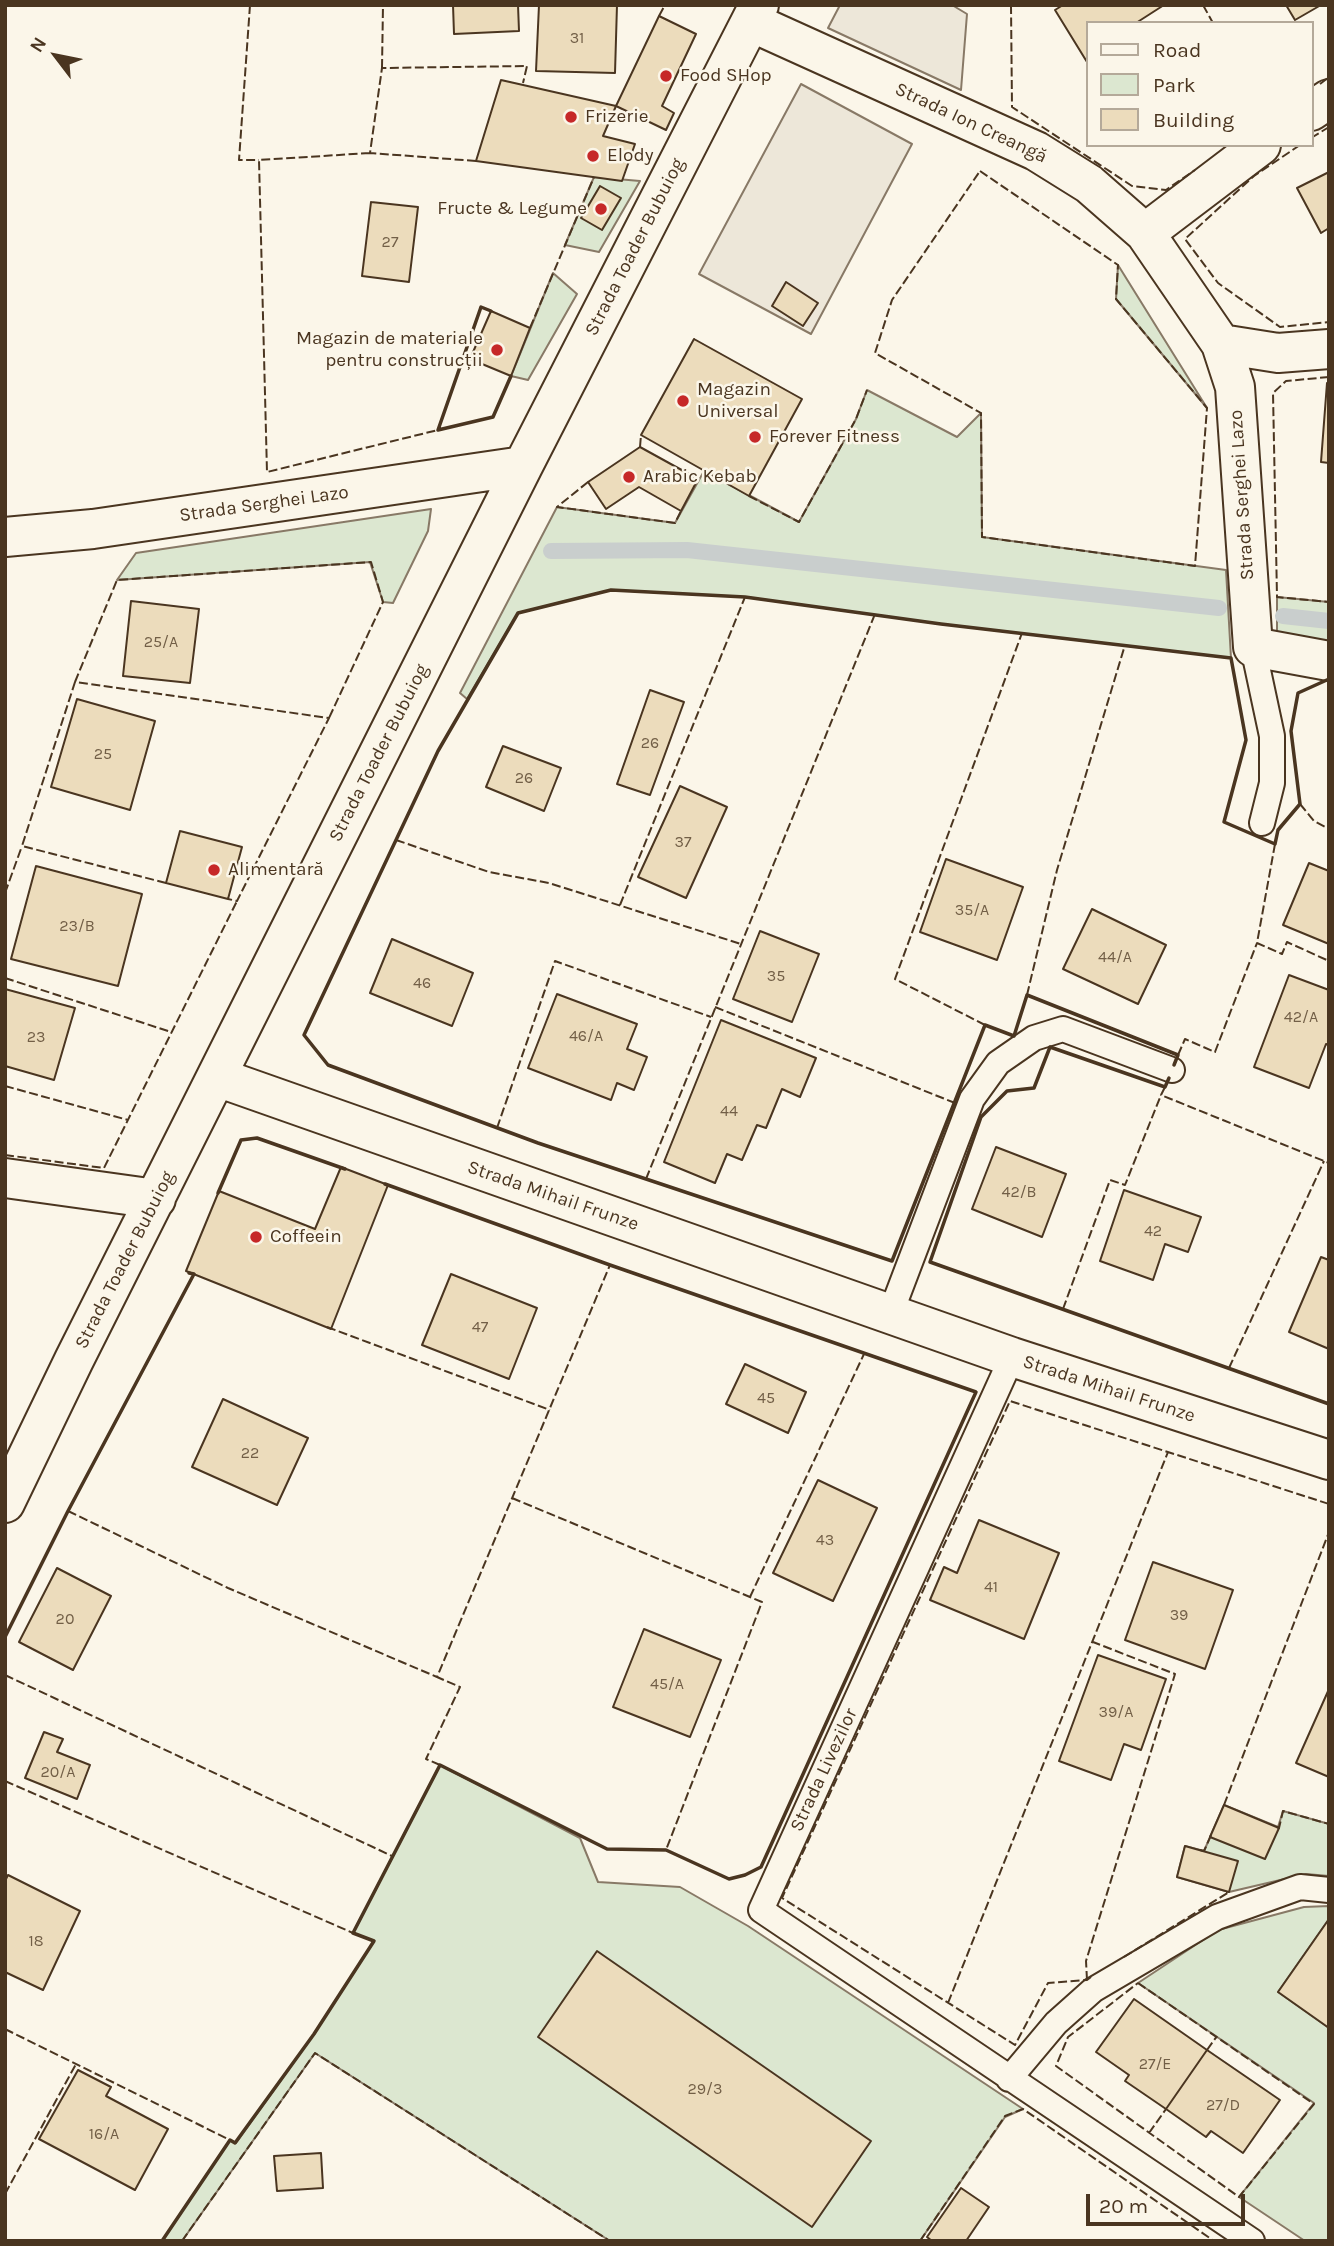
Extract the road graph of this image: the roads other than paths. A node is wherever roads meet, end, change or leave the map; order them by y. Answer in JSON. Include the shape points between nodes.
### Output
{"nodes":[{"id":1,"x":755,"y":14,"type":"edge"},
{"id":2,"x":1329,"y":99,"type":"edge"},
{"id":3,"x":1313,"y":110,"type":"edge"},
{"id":4,"x":1258,"y":147,"type":"edge"},
{"id":5,"x":1145,"y":233,"type":"junction"},
{"id":6,"x":1221,"y":344,"type":"junction"},
{"id":7,"x":1329,"y":349,"type":"edge"},
{"id":8,"x":523,"y":466,"type":"junction"},
{"id":9,"x":5,"y":537,"type":"edge"},
{"id":10,"x":1253,"y":647,"type":"junction"},
{"id":11,"x":1329,"y":661,"type":"edge"},
{"id":12,"x":1262,"y":823,"type":"dead end"},
{"id":13,"x":1172,"y":1070,"type":"dead end"},
{"id":14,"x":216,"y":1077,"type":"junction"},
{"id":15,"x":5,"y":1178,"type":"edge"},
{"id":16,"x":156,"y":1199,"type":"junction"},
{"id":17,"x":890,"y":1315,"type":"junction"},
{"id":18,"x":1012,"y":1357,"type":"junction"},
{"id":19,"x":1329,"y":1460,"type":"edge"},
{"id":20,"x":5,"y":1503,"type":"edge"},
{"id":21,"x":1329,"y":1890,"type":"edge"},
{"id":22,"x":1009,"y":2079,"type":"junction"},
{"id":23,"x":1252,"y":2241,"type":"edge"}],
"edges":[{"from":1,"to":5,"type":"street","name":"Strada Ion Creangă","via":[[1036,151],[1089,184]]},
{"from":1,"to":8,"type":"street","name":"Strada Toader Bubuiog"},
{"from":2,"to":3,"type":"street"},
{"from":4,"to":5,"type":"street"},
{"from":5,"to":6,"type":"street","name":"Strada Ion Creangă"},
{"from":6,"to":7,"type":"street","via":[[1278,354]]},
{"from":6,"to":10,"type":"street","name":"Strada Serghei Lazo","via":[[1235,387]]},
{"from":8,"to":9,"type":"street","name":"Strada Serghei Lazo","via":[[93,529]]},
{"from":8,"to":14,"type":"street","name":"Strada Toader Bubuiog"},
{"from":10,"to":11,"type":"street"},
{"from":10,"to":12,"type":"lane","name":"Strada Serghei Lazo","via":[[1272,736],[1272,783]]},
{"from":13,"to":17,"type":"lane","via":[[1063,1029],[1034,1038],[998,1063],[972,1099]]},
{"from":14,"to":16,"type":"street","name":"Strada Toader Bubuiog"},
{"from":14,"to":17,"type":"street","name":"Strada Mihail Frunze"},
{"from":15,"to":16,"type":"street"},
{"from":16,"to":20,"type":"street","name":"Strada Toader Bubuiog"},
{"from":17,"to":18,"type":"street","name":"Strada Mihail Frunze"},
{"from":18,"to":19,"type":"street","name":"Strada Mihail Frunze"},
{"from":18,"to":22,"type":"lane","name":"Strada Livezilor","via":[[761,1910]]},
{"from":21,"to":22,"type":"lane","via":[[1300,1887],[1217,1917],[1093,1990],[1056,2023]]},
{"from":22,"to":23,"type":"lane","name":"Strada Livezilor"}]}
